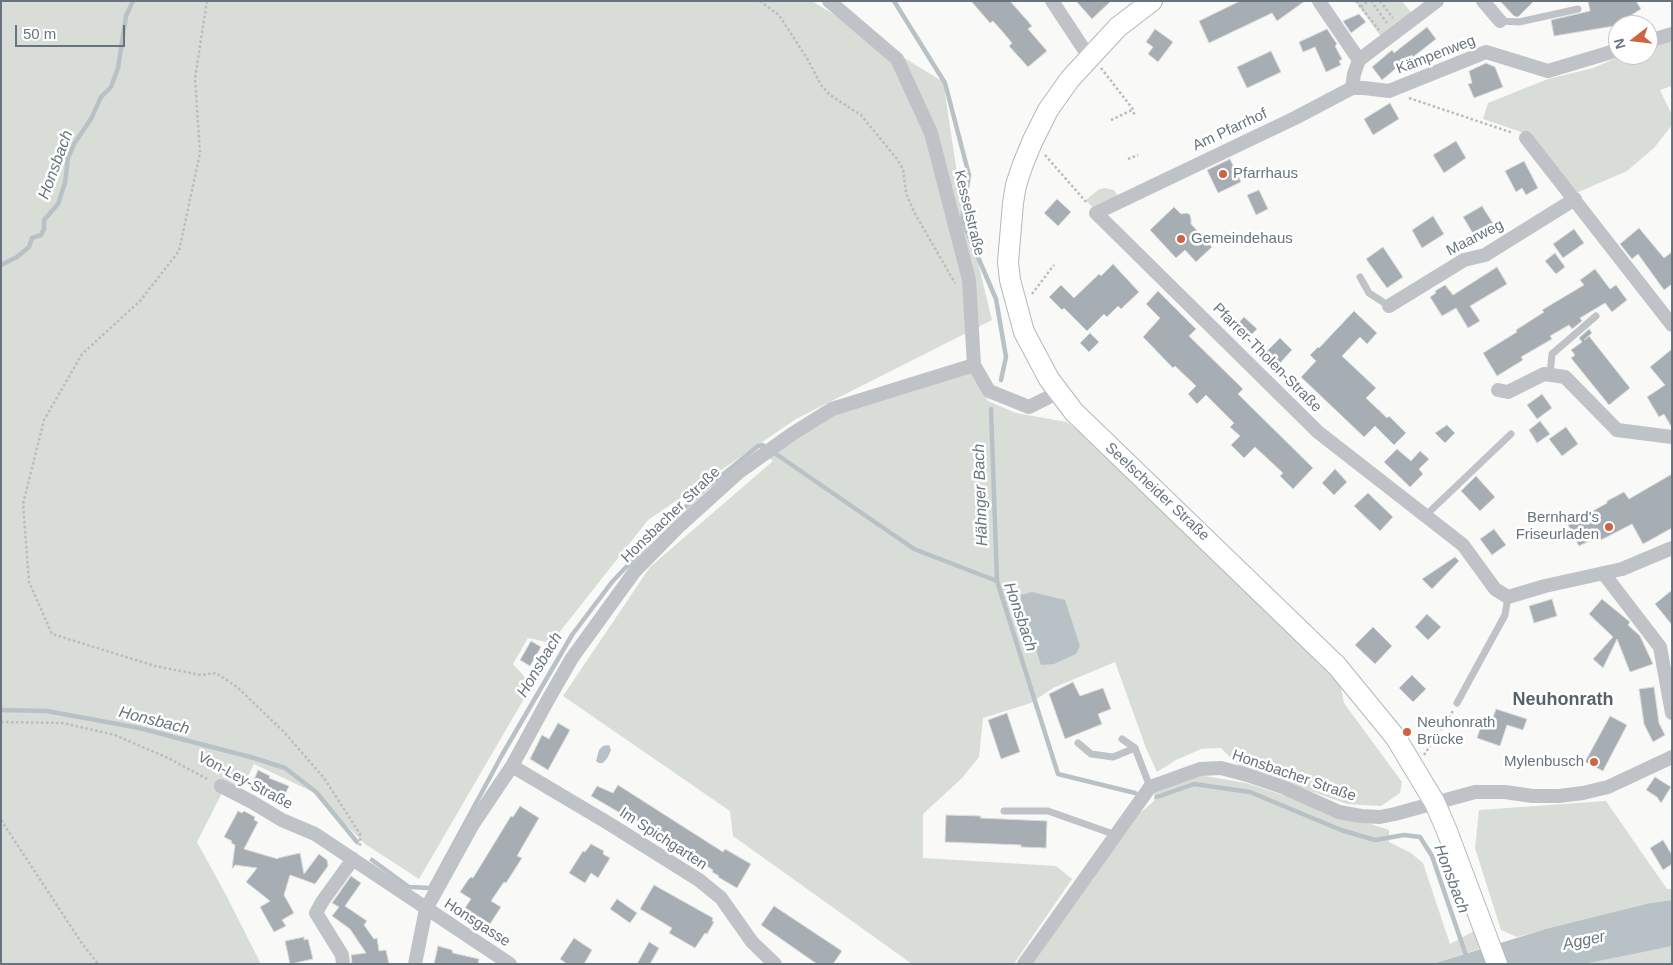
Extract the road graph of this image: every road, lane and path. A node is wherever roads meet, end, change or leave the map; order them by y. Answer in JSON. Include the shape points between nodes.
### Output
{"nodes":[{"id":1,"x":207,"y":1,"type":"edge"},
{"id":2,"x":760,"y":1,"type":"edge"},
{"id":3,"x":829,"y":1,"type":"edge"},
{"id":4,"x":1052,"y":1,"type":"edge"},
{"id":5,"x":1152,"y":1,"type":"edge"},
{"id":6,"x":1319,"y":1,"type":"edge"},
{"id":7,"x":1356,"y":1,"type":"edge"},
{"id":8,"x":1369,"y":1,"type":"edge"},
{"id":9,"x":1437,"y":1,"type":"edge"},
{"id":10,"x":1483,"y":1,"type":"edge"},
{"id":11,"x":1360,"y":6,"type":"junction"},
{"id":12,"x":1578,"y":9,"type":"dead end"},
{"id":13,"x":1500,"y":21,"type":"joint"},
{"id":14,"x":1391,"y":29,"type":"dead end"},
{"id":15,"x":1672,"y":34,"type":"edge"},
{"id":16,"x":1382,"y":35,"type":"dead end"},
{"id":17,"x":1658,"y":38,"type":"edge"},
{"id":18,"x":1608,"y":53,"type":"edge"},
{"id":19,"x":1089,"y":57,"type":"junction"},
{"id":20,"x":1359,"y":60,"type":"junction"},
{"id":21,"x":1352,"y":88,"type":"junction"},
{"id":22,"x":1389,"y":91,"type":"junction"},
{"id":23,"x":1132,"y":110,"type":"junction"},
{"id":24,"x":1135,"y":116,"type":"dead end"},
{"id":25,"x":1111,"y":120,"type":"dead end"},
{"id":26,"x":1526,"y":138,"type":"joint"},
{"id":27,"x":1033,"y":140,"type":"junction"},
{"id":28,"x":1138,"y":155,"type":"dead end"},
{"id":29,"x":1128,"y":158,"type":"dead end"},
{"id":30,"x":1575,"y":199,"type":"junction"},
{"id":31,"x":1096,"y":213,"type":"junction"},
{"id":32,"x":1054,"y":265,"type":"dead end"},
{"id":33,"x":1360,"y":277,"type":"dead end"},
{"id":34,"x":958,"y":288,"type":"dead end"},
{"id":35,"x":1389,"y":306,"type":"joint"},
{"id":36,"x":1018,"y":313,"type":"junction"},
{"id":37,"x":1596,"y":316,"type":"dead end"},
{"id":38,"x":1672,"y":325,"type":"edge"},
{"id":39,"x":974,"y":366,"type":"junction"},
{"id":40,"x":1550,"y":375,"type":"junction"},
{"id":41,"x":1498,"y":390,"type":"dead end"},
{"id":42,"x":1059,"y":392,"type":"junction"},
{"id":43,"x":1511,"y":434,"type":"dead end"},
{"id":44,"x":1672,"y":436,"type":"edge"},
{"id":45,"x":1424,"y":516,"type":"junction"},
{"id":46,"x":1671,"y":550,"type":"edge"},
{"id":47,"x":1604,"y":574,"type":"junction"},
{"id":48,"x":1508,"y":597,"type":"junction"},
{"id":49,"x":1458,"y":703,"type":"joint"},
{"id":50,"x":1672,"y":713,"type":"edge"},
{"id":51,"x":1,"y":722,"type":"edge"},
{"id":52,"x":1122,"y":739,"type":"dead end"},
{"id":53,"x":1078,"y":743,"type":"dead end"},
{"id":54,"x":1135,"y":748,"type":"junction"},
{"id":55,"x":1672,"y":757,"type":"edge"},
{"id":56,"x":512,"y":766,"type":"junction"},
{"id":57,"x":1414,"y":770,"type":"junction"},
{"id":58,"x":221,"y":786,"type":"joint"},
{"id":59,"x":1150,"y":787,"type":"junction"},
{"id":60,"x":1434,"y":803,"type":"junction"},
{"id":61,"x":1004,"y":811,"type":"dead end"},
{"id":62,"x":1,"y":820,"type":"edge"},
{"id":63,"x":1116,"y":835,"type":"junction"},
{"id":64,"x":352,"y":859,"type":"junction"},
{"id":65,"x":426,"y":909,"type":"junction"},
{"id":66,"x":98,"y":964,"type":"edge"},
{"id":67,"x":343,"y":964,"type":"edge"},
{"id":68,"x":414,"y":964,"type":"edge"},
{"id":69,"x":510,"y":964,"type":"edge"},
{"id":70,"x":775,"y":964,"type":"edge"},
{"id":71,"x":1024,"y":964,"type":"edge"},
{"id":72,"x":1496,"y":964,"type":"edge"}],
"edges":[{"from":1,"to":64,"type":"path","via":[[195,78],[200,152],[179,251],[140,300],[82,354],[44,420],[23,504],[29,582],[52,634],[155,666],[201,675],[216,673],[237,687],[284,732],[324,778],[360,834],[360,847]]},
{"from":2,"to":34,"type":"path","via":[[783,21],[821,85],[830,95],[861,115],[897,159],[903,169],[906,193],[914,212]]},
{"from":3,"to":39,"type":"street","name":"Kesselstraße","via":[[897,59],[931,132],[969,280]]},
{"from":4,"to":19,"type":"street"},
{"from":5,"to":19,"type":"street","name":"Seelscheider Straße","via":[[1118,27]]},
{"from":6,"to":20,"type":"street"},
{"from":7,"to":11,"type":"path"},
{"from":8,"to":11,"type":"path"},
{"from":8,"to":14,"type":"path"},
{"from":9,"to":20,"type":"street"},
{"from":10,"to":13,"type":"street"},
{"from":11,"to":16,"type":"path"},
{"from":12,"to":13,"type":"lane","via":[[1519,22]]},
{"from":15,"to":17,"type":"street"},
{"from":18,"to":22,"type":"street","name":"Kämpenweg","via":[[1548,71],[1486,52]]},
{"from":19,"to":23,"type":"path","via":[[1107,73]]},
{"from":19,"to":27,"type":"street","name":"Seelscheider Straße","via":[[1048,110]]},
{"from":20,"to":21,"type":"street"},
{"from":21,"to":22,"type":"street","name":"Kämpenweg"},
{"from":21,"to":31,"type":"street","name":"Am Pfarrhof"},
{"from":22,"to":26,"type":"path"},
{"from":23,"to":24,"type":"path"},
{"from":23,"to":25,"type":"path"},
{"from":26,"to":30,"type":"street"},
{"from":27,"to":31,"type":"path"},
{"from":27,"to":36,"type":"street","name":"Seelscheider Straße","via":[[1016,185],[1009,243],[1010,280]]},
{"from":28,"to":29,"type":"path"},
{"from":30,"to":35,"type":"street","name":"Maarweg","via":[[1485,255],[1464,260]]},
{"from":30,"to":38,"type":"street"},
{"from":31,"to":45,"type":"street","name":"Pfarrer-Tholen-Straße","via":[[1318,432]]},
{"from":32,"to":36,"type":"path"},
{"from":33,"to":35,"type":"lane","via":[[1369,293]]},
{"from":36,"to":42,"type":"street","name":"Seelscheider Straße","via":[[1041,365]]},
{"from":37,"to":40,"type":"lane","via":[[1552,354]]},
{"from":39,"to":42,"type":"street","name":"Kesselstraße","via":[[989,391],[1029,407]]},
{"from":39,"to":56,"type":"street","name":"Honsbacher Straße","via":[[832,410],[739,472],[635,571],[572,658]]},
{"from":40,"to":41,"type":"street","via":[[1544,374],[1508,392]]},
{"from":40,"to":44,"type":"street","via":[[1565,377],[1617,430]]},
{"from":42,"to":57,"type":"street","name":"Seelscheider Straße","via":[[1092,431],[1337,666],[1396,738]]},
{"from":43,"to":45,"type":"lane"},
{"from":45,"to":48,"type":"street","name":"Pfarrer-Tholen-Straße","via":[[1463,545],[1495,589]]},
{"from":46,"to":47,"type":"street"},
{"from":47,"to":48,"type":"street"},
{"from":47,"to":50,"type":"street","via":[[1660,647]]},
{"from":48,"to":49,"type":"lane","via":[[1505,616]]},
{"from":49,"to":57,"type":"path"},
{"from":51,"to":58,"type":"path","name":"Von-Ley-Straße","via":[[63,723],[116,735]]},
{"from":52,"to":54,"type":"lane"},
{"from":53,"to":54,"type":"lane","via":[[1091,754],[1113,757]]},
{"from":54,"to":59,"type":"lane"},
{"from":55,"to":60,"type":"street","name":"Honsbacher Straße","via":[[1608,787],[1583,793],[1541,796],[1475,792]]},
{"from":56,"to":65,"type":"street","name":"Honsbacher Straße","via":[[473,824]]},
{"from":56,"to":70,"type":"street","name":"Im Spichgarten","via":[[699,880],[721,898],[752,942]]},
{"from":57,"to":60,"type":"street","name":"Seelscheider Straße"},
{"from":58,"to":64,"type":"street","name":"Von-Ley-Straße","via":[[282,820],[315,834]]},
{"from":59,"to":60,"type":"street","name":"Honsbacher Straße","via":[[1200,769],[1221,768],[1285,788],[1339,812],[1361,816],[1380,817]]},
{"from":59,"to":63,"type":"street"},
{"from":60,"to":72,"type":"street","name":"Seelscheider Straße","via":[[1476,905]]},
{"from":61,"to":63,"type":"lane","via":[[1048,811]]},
{"from":62,"to":66,"type":"path"},
{"from":63,"to":71,"type":"street"},
{"from":64,"to":65,"type":"street","name":"Von-Ley-Straße"},
{"from":64,"to":67,"type":"street","via":[[316,913],[342,955]]},
{"from":65,"to":68,"type":"street","name":"Honsbacher Straße"},
{"from":65,"to":69,"type":"street","name":"Honsgasse"}]}
